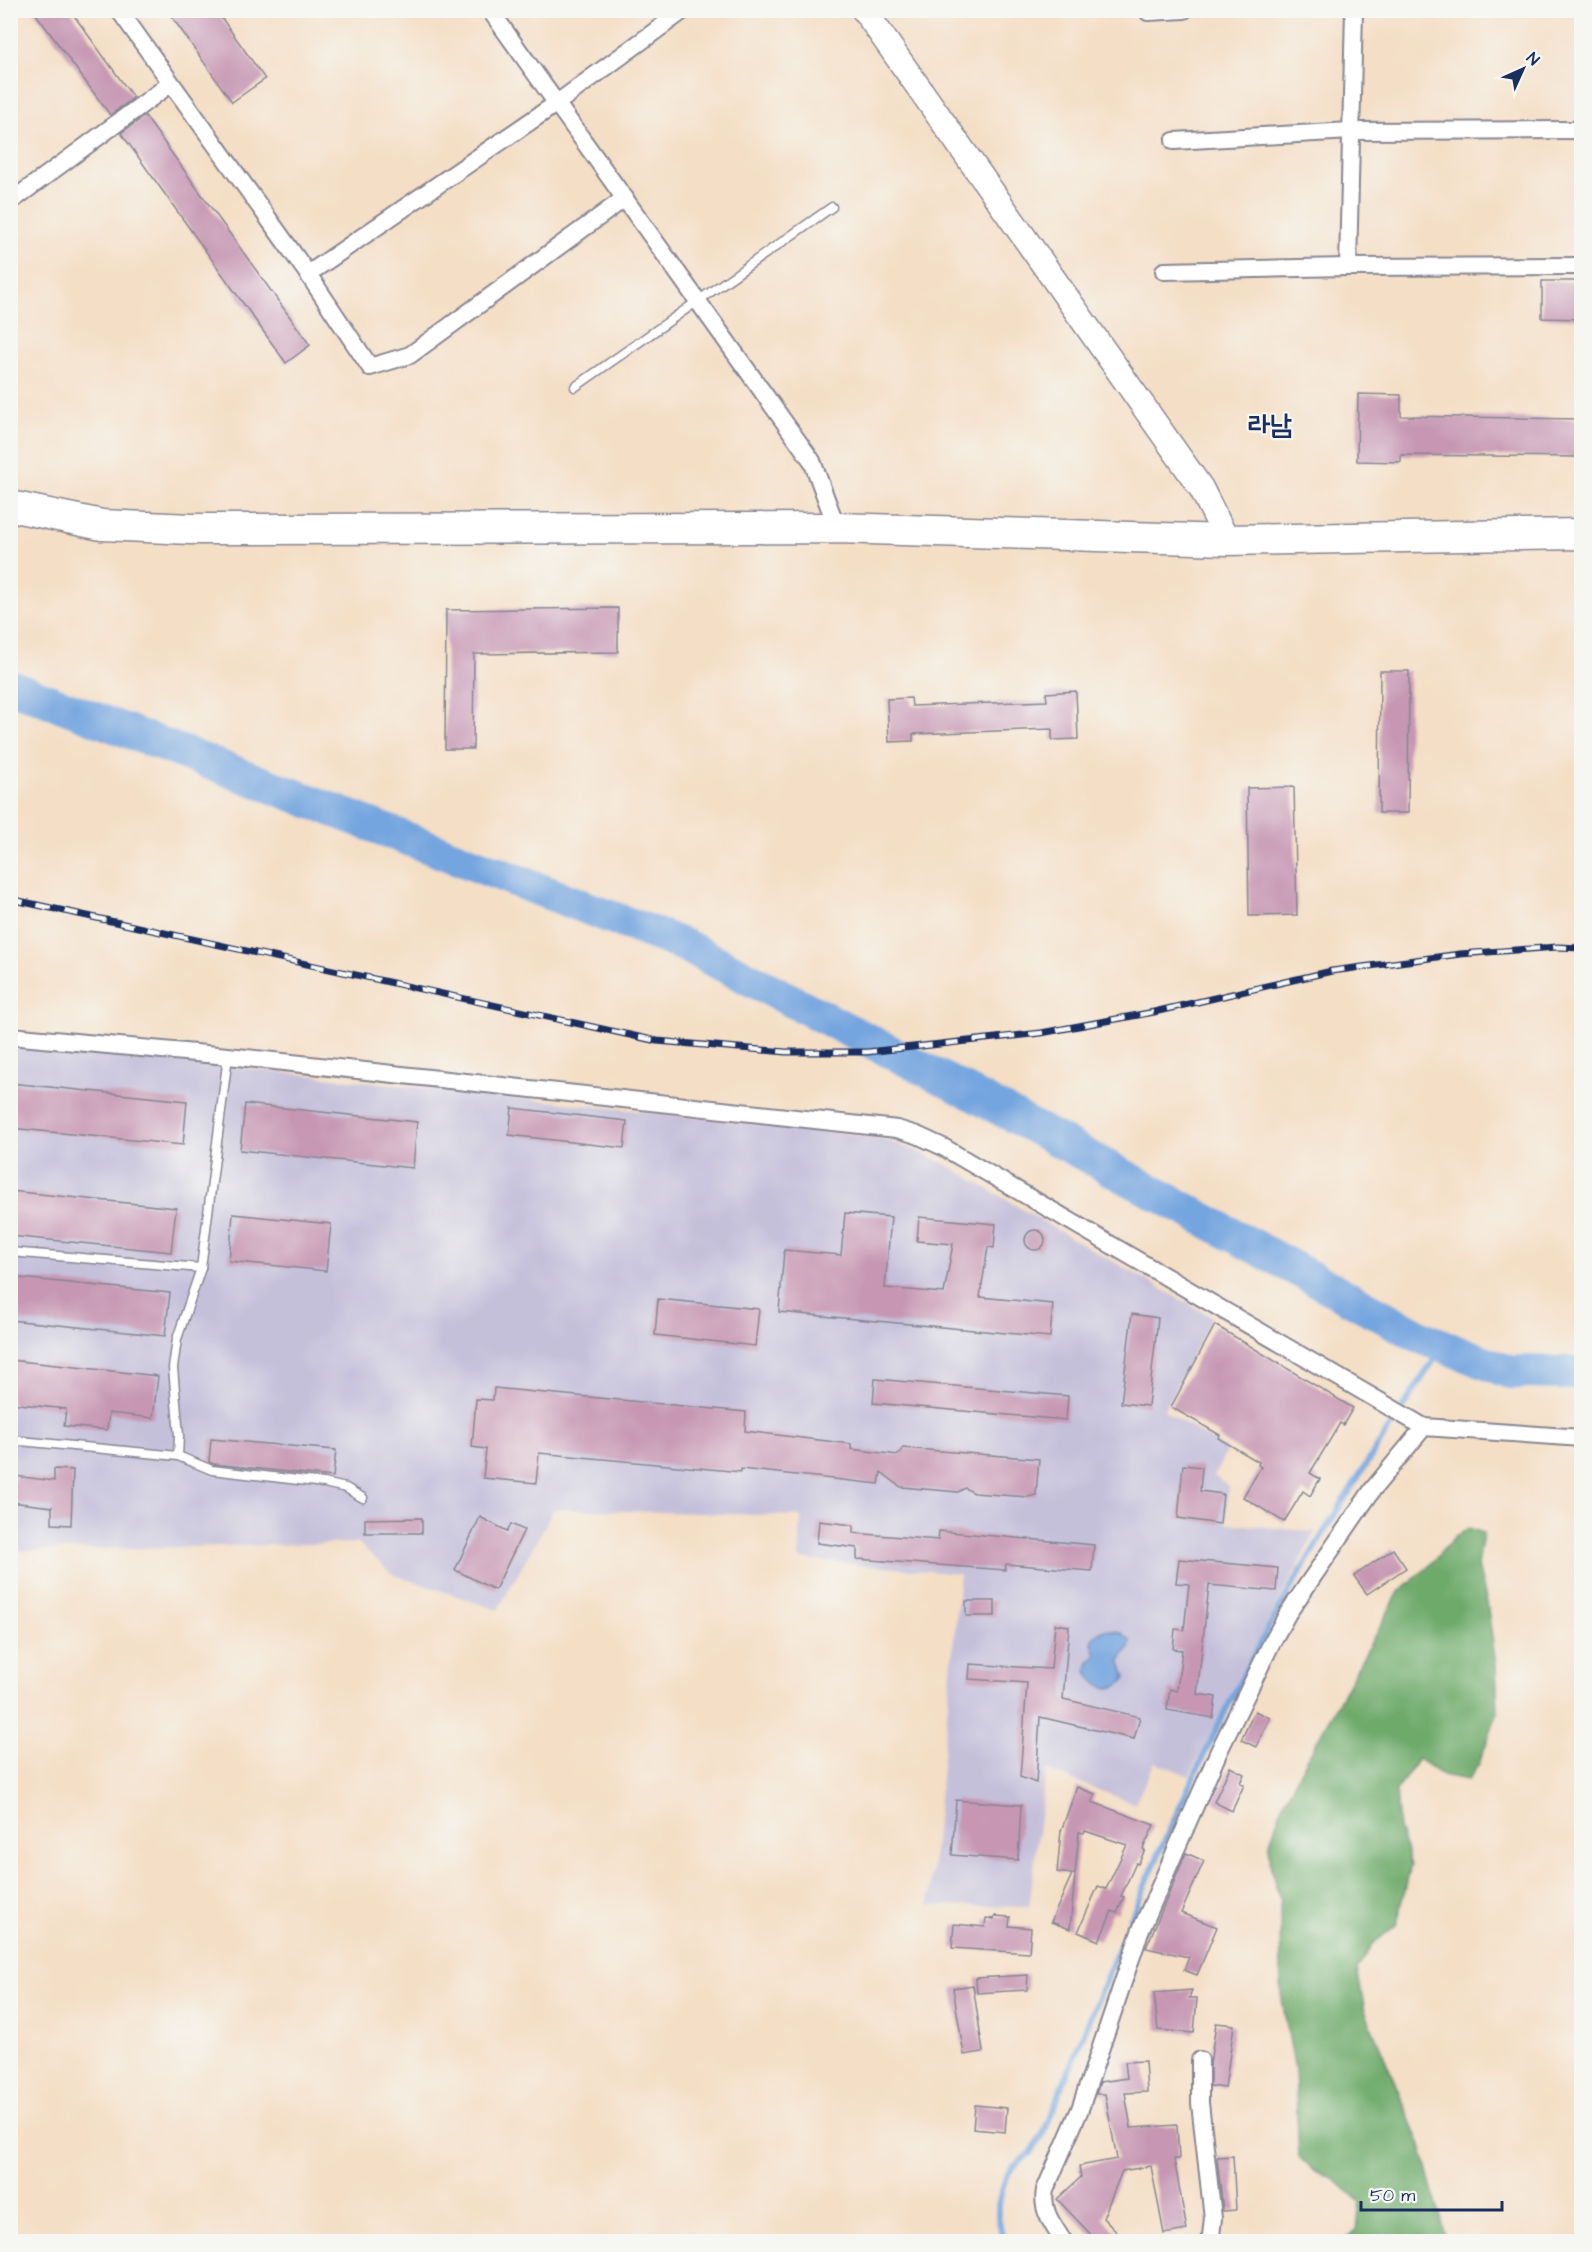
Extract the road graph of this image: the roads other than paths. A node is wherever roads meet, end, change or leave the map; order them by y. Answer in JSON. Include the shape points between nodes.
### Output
{"nodes":[{"id":1,"x":119,"y":10,"type":"edge"},
{"id":2,"x":490,"y":10,"type":"edge"},
{"id":3,"x":684,"y":10,"type":"edge"},
{"id":4,"x":864,"y":10,"type":"edge"},
{"id":5,"x":1184,"y":10,"type":"edge"},
{"id":6,"x":1354,"y":10,"type":"edge"},
{"id":7,"x":1148,"y":12,"type":"dead end"},
{"id":8,"x":170,"y":84,"type":"junction"},
{"id":9,"x":557,"y":103,"type":"junction"},
{"id":10,"x":1581,"y":130,"type":"edge"},
{"id":11,"x":1351,"y":131,"type":"junction"},
{"id":12,"x":1174,"y":141,"type":"dead end"},
{"id":13,"x":625,"y":198,"type":"junction"},
{"id":14,"x":10,"y":202,"type":"edge"},
{"id":15,"x":832,"y":207,"type":"dead end"},
{"id":16,"x":1581,"y":266,"type":"edge"},
{"id":17,"x":1347,"y":267,"type":"junction"},
{"id":18,"x":1164,"y":270,"type":"dead end"},
{"id":19,"x":308,"y":274,"type":"junction"},
{"id":20,"x":699,"y":301,"type":"junction"},
{"id":21,"x":575,"y":387,"type":"dead end"},
{"id":22,"x":10,"y":506,"type":"edge"},
{"id":23,"x":837,"y":528,"type":"junction"},
{"id":24,"x":1581,"y":534,"type":"edge"},
{"id":25,"x":1227,"y":540,"type":"junction"},
{"id":26,"x":10,"y":1036,"type":"edge"},
{"id":27,"x":228,"y":1056,"type":"junction"},
{"id":28,"x":10,"y":1252,"type":"edge"},
{"id":29,"x":201,"y":1268,"type":"junction"},
{"id":30,"x":1424,"y":1427,"type":"junction"},
{"id":31,"x":1581,"y":1438,"type":"edge"},
{"id":32,"x":10,"y":1440,"type":"edge"},
{"id":33,"x":177,"y":1456,"type":"junction"},
{"id":34,"x":363,"y":1498,"type":"dead end"},
{"id":35,"x":1200,"y":2060,"type":"dead end"},
{"id":36,"x":1064,"y":2241,"type":"edge"},
{"id":37,"x":1208,"y":2241,"type":"edge"}],
"edges":[{"from":1,"to":8,"type":"street"},
{"from":2,"to":9,"type":"street"},
{"from":3,"to":9,"type":"street"},
{"from":4,"to":25,"type":"main road","via":[[1202,488]]},
{"from":5,"to":7,"type":"street"},
{"from":6,"to":11,"type":"street"},
{"from":8,"to":14,"type":"street"},
{"from":8,"to":19,"type":"street"},
{"from":9,"to":13,"type":"street"},
{"from":9,"to":19,"type":"street"},
{"from":10,"to":11,"type":"street"},
{"from":11,"to":12,"type":"street"},
{"from":11,"to":17,"type":"street"},
{"from":13,"to":19,"type":"street","via":[[410,355],[370,367]]},
{"from":13,"to":20,"type":"street"},
{"from":15,"to":20,"type":"lane"},
{"from":16,"to":17,"type":"street"},
{"from":17,"to":18,"type":"street"},
{"from":20,"to":21,"type":"lane"},
{"from":20,"to":23,"type":"street","via":[[812,461]]},
{"from":22,"to":23,"type":"highway","via":[[102,525],[191,529]]},
{"from":23,"to":25,"type":"highway"},
{"from":24,"to":25,"type":"highway"},
{"from":26,"to":27,"type":"street"},
{"from":27,"to":29,"type":"lane"},
{"from":27,"to":30,"type":"street","via":[[873,1126],[918,1135]]},
{"from":28,"to":29,"type":"lane"},
{"from":29,"to":33,"type":"lane","via":[[177,1339],[173,1368]]},
{"from":30,"to":31,"type":"street"},
{"from":30,"to":36,"type":"street","via":[[1373,1489],[1288,1613],[1219,1751],[1140,1932],[1080,2109],[1045,2190],[1046,2213]]},
{"from":32,"to":33,"type":"lane"},
{"from":33,"to":34,"type":"lane","via":[[212,1470],[324,1483],[346,1488]]},
{"from":35,"to":37,"type":"street","via":[[1200,2103],[1213,2218]]}]}
